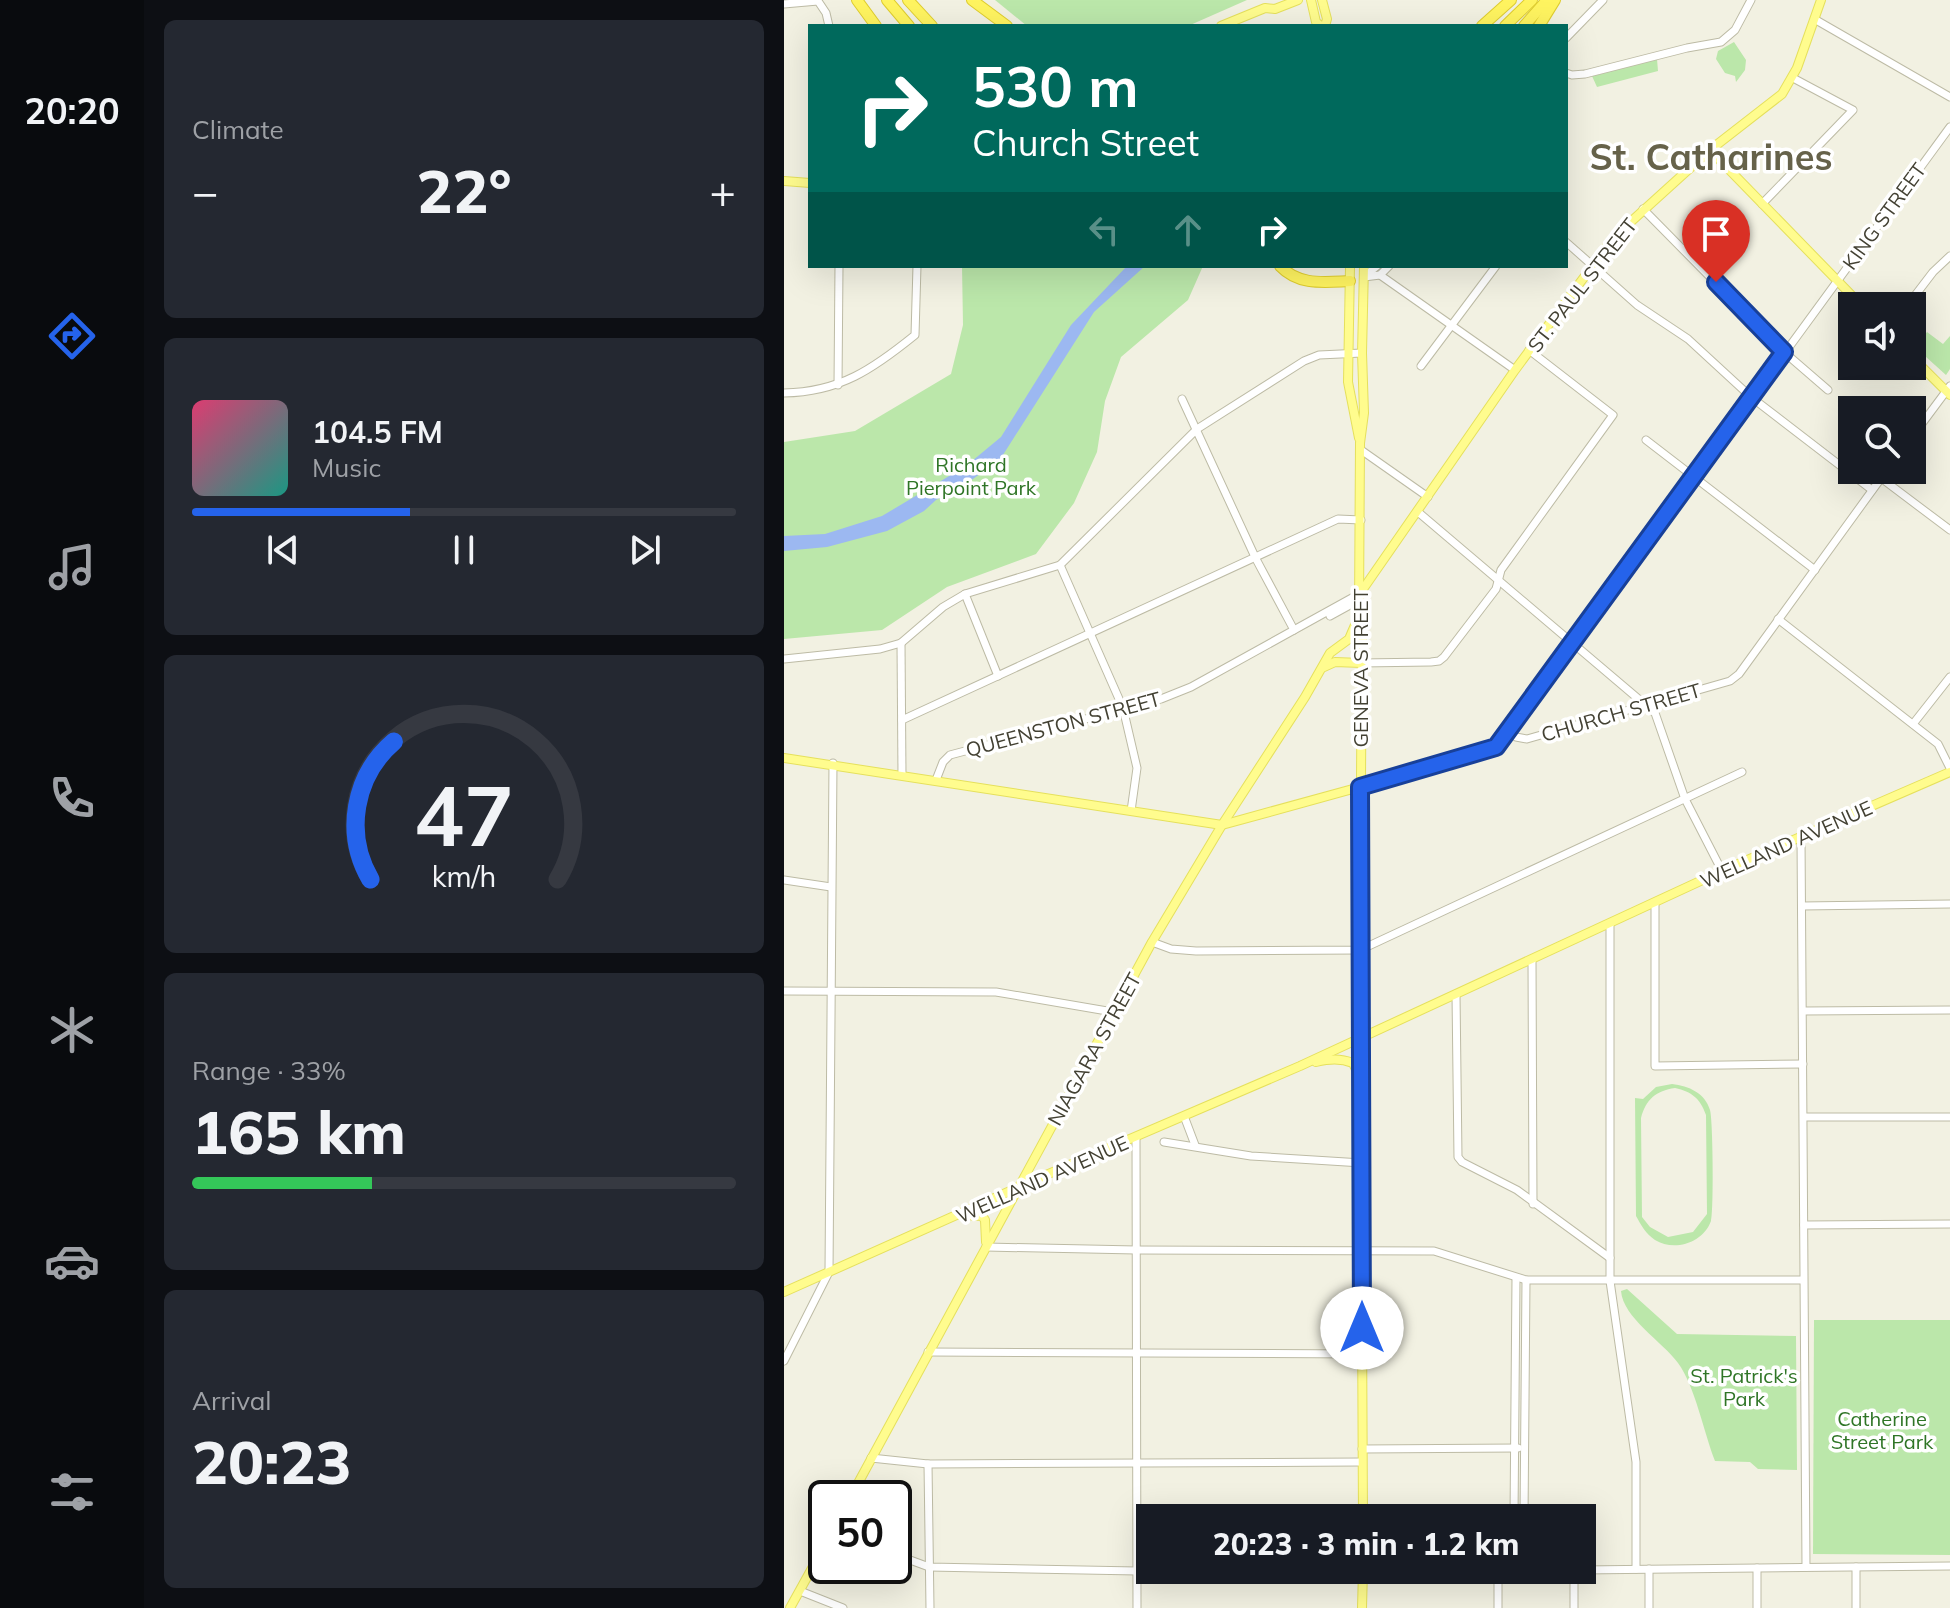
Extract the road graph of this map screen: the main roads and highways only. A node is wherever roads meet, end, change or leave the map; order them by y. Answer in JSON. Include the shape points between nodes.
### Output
{"nodes":[{"id":1,"x":857,"y":0,"type":"edge"},
{"id":2,"x":887,"y":0,"type":"edge"},
{"id":3,"x":908,"y":0,"type":"edge"},
{"id":4,"x":972,"y":0,"type":"edge"},
{"id":5,"x":1298,"y":0,"type":"edge"},
{"id":6,"x":1311,"y":0,"type":"edge"},
{"id":7,"x":1322,"y":0,"type":"edge"},
{"id":8,"x":1511,"y":0,"type":"edge"},
{"id":9,"x":1532,"y":0,"type":"edge"},
{"id":10,"x":1547,"y":0,"type":"edge"},
{"id":11,"x":1555,"y":0,"type":"edge"},
{"id":12,"x":1821,"y":0,"type":"edge"},
{"id":13,"x":1267,"y":4,"type":"edge"},
{"id":14,"x":875,"y":24,"type":"edge"},
{"id":15,"x":907,"y":24,"type":"edge"},
{"id":16,"x":930,"y":24,"type":"edge"},
{"id":17,"x":1004,"y":24,"type":"edge"},
{"id":18,"x":1225,"y":24,"type":"edge"},
{"id":19,"x":1320,"y":24,"type":"edge"},
{"id":20,"x":1324,"y":24,"type":"edge"},
{"id":21,"x":1484,"y":24,"type":"edge"},
{"id":22,"x":1507,"y":24,"type":"edge"},
{"id":23,"x":1526,"y":24,"type":"edge"},
{"id":24,"x":1540,"y":24,"type":"edge"},
{"id":25,"x":1710,"y":150,"type":"junction"},
{"id":26,"x":784,"y":181,"type":"edge"},
{"id":27,"x":808,"y":183,"type":"edge"},
{"id":28,"x":1282,"y":268,"type":"edge"},
{"id":29,"x":1350,"y":268,"type":"edge"},
{"id":30,"x":1364,"y":268,"type":"edge"},
{"id":31,"x":1364,"y":277,"type":"junction"},
{"id":32,"x":1350,"y":281,"type":"junction"},
{"id":33,"x":1849,"y":292,"type":"edge"},
{"id":34,"x":1926,"y":370,"type":"edge"},
{"id":35,"x":1949,"y":391,"type":"edge"},
{"id":36,"x":1360,"y":446,"type":"junction"},
{"id":37,"x":1359,"y":594,"type":"junction"},
{"id":38,"x":1359,"y":615,"type":"junction"},
{"id":39,"x":1361,"y":663,"type":"junction"},
{"id":40,"x":1321,"y":671,"type":"junction"},
{"id":41,"x":784,"y":758,"type":"edge"},
{"id":42,"x":1950,"y":770,"type":"edge"},
{"id":43,"x":1360,"y":787,"type":"junction"},
{"id":44,"x":1222,"y":825,"type":"junction"},
{"id":45,"x":1360,"y":1036,"type":"junction"},
{"id":46,"x":1300,"y":1066,"type":"junction"},
{"id":47,"x":1362,"y":1082,"type":"junction"},
{"id":48,"x":1017,"y":1190,"type":"junction"},
{"id":49,"x":954,"y":1217,"type":"junction"},
{"id":50,"x":986,"y":1247,"type":"junction"},
{"id":51,"x":784,"y":1292,"type":"edge"},
{"id":52,"x":859,"y":1480,"type":"edge"},
{"id":53,"x":1363,"y":1504,"type":"edge"},
{"id":54,"x":808,"y":1576,"type":"edge"},
{"id":55,"x":1363,"y":1584,"type":"edge"},
{"id":56,"x":790,"y":1608,"type":"edge"},
{"id":57,"x":1362,"y":1608,"type":"edge"}],
"edges":[{"from":1,"to":14,"type":"highway"},
{"from":2,"to":15,"type":"highway"},
{"from":3,"to":16,"type":"highway"},
{"from":4,"to":17,"type":"highway"},
{"from":5,"to":13,"type":"main road","via":[[1275,9]]},
{"from":6,"to":19,"type":"main road"},
{"from":7,"to":20,"type":"main road"},
{"from":8,"to":21,"type":"highway"},
{"from":9,"to":22,"type":"highway"},
{"from":10,"to":23,"type":"highway"},
{"from":11,"to":24,"type":"highway"},
{"from":12,"to":25,"type":"main road","name":"ST. PAUL STREET","via":[[1793,78],[1779,97]]},
{"from":13,"to":18,"type":"main road"},
{"from":25,"to":33,"type":"main road"},
{"from":25,"to":37,"type":"main road","name":"ST. PAUL STREET","via":[[1614,237]]},
{"from":26,"to":27,"type":"main road"},
{"from":28,"to":32,"type":"highway","via":[[1303,281]]},
{"from":29,"to":32,"type":"main road","name":"GENEVA STREET"},
{"from":30,"to":31,"type":"main road","name":"GENEVA STREET"},
{"from":31,"to":32,"type":"main road"},
{"from":31,"to":36,"type":"main road","name":"GENEVA STREET"},
{"from":32,"to":36,"type":"main road","name":"GENEVA STREET","via":[[1348,353]]},
{"from":34,"to":35,"type":"main road"},
{"from":36,"to":37,"type":"main road","name":"GENEVA STREET"},
{"from":37,"to":38,"type":"main road","name":"GENEVA STREET"},
{"from":38,"to":39,"type":"main road","name":"GENEVA STREET"},
{"from":38,"to":40,"type":"main road","name":"NIAGARA STREET","via":[[1350,637],[1330,653]]},
{"from":39,"to":40,"type":"main road","via":[[1335,662]]},
{"from":39,"to":43,"type":"main road","name":"GENEVA STREET"},
{"from":40,"to":44,"type":"main road","name":"NIAGARA STREET"},
{"from":41,"to":44,"type":"main road"},
{"from":42,"to":45,"type":"main road","name":"WELLAND AVENUE"},
{"from":43,"to":44,"type":"main road"},
{"from":43,"to":45,"type":"main road","name":"GENEVA STREET"},
{"from":44,"to":48,"type":"main road","name":"NIAGARA STREET"},
{"from":45,"to":46,"type":"main road","name":"WELLAND AVENUE"},
{"from":45,"to":47,"type":"main road","name":"GENEVA STREET"},
{"from":46,"to":47,"type":"main road","via":[[1344,1060],[1353,1063]]},
{"from":46,"to":48,"type":"main road","name":"WELLAND AVENUE"},
{"from":47,"to":53,"type":"main road","name":"GENEVA STREET"},
{"from":48,"to":49,"type":"main road","name":"WELLAND AVENUE"},
{"from":48,"to":50,"type":"main road","name":"NIAGARA STREET"},
{"from":49,"to":50,"type":"main road","via":[[982,1216]]},
{"from":49,"to":51,"type":"main road","name":"WELLAND AVENUE"},
{"from":50,"to":52,"type":"main road","name":"NIAGARA STREET"},
{"from":54,"to":56,"type":"main road"},
{"from":55,"to":57,"type":"main road"}]}
